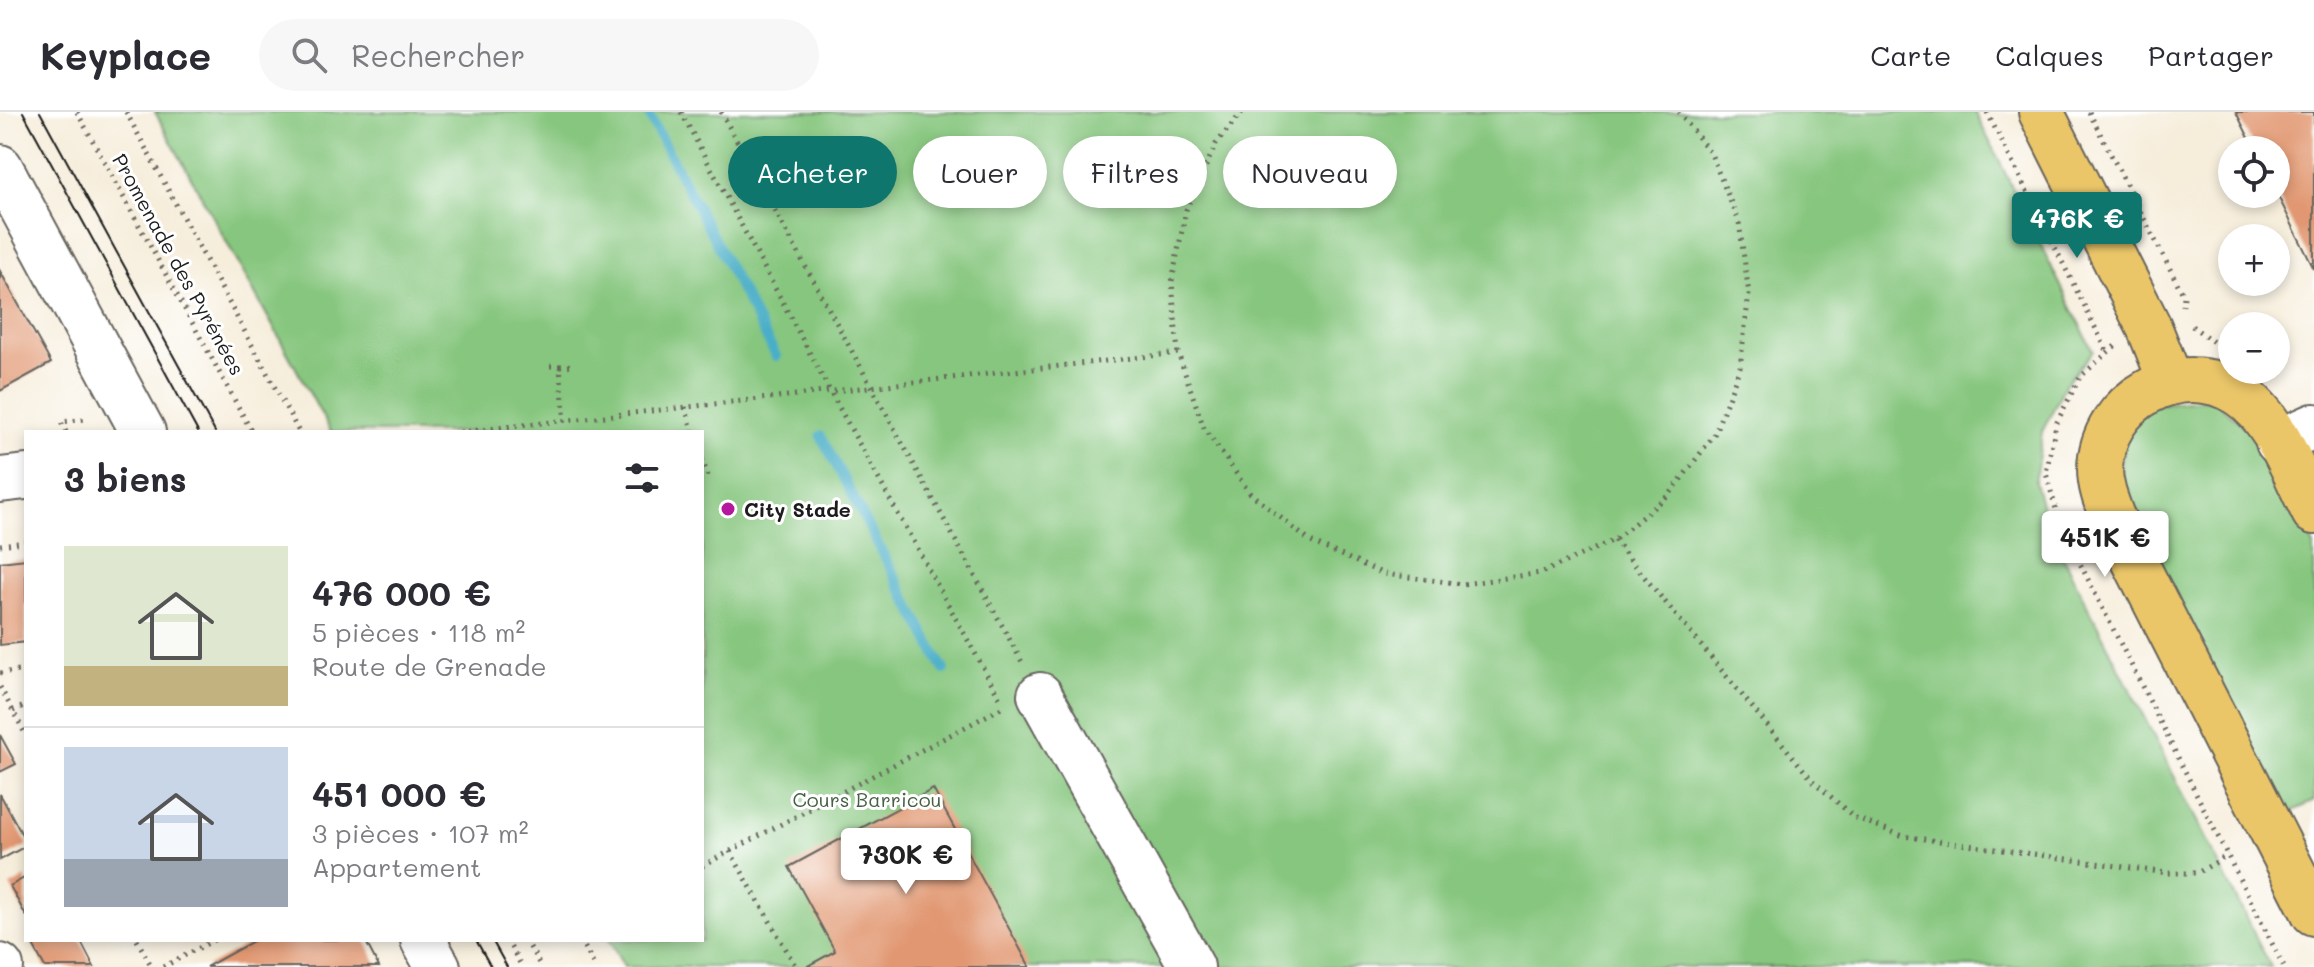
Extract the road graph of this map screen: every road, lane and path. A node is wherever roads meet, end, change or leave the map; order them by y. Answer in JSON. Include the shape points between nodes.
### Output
{"nodes":[{"id":1,"x":77,"y":112,"type":"edge"},
{"id":2,"x":126,"y":112,"type":"edge"},
{"id":3,"x":681,"y":112,"type":"edge"},
{"id":4,"x":721,"y":112,"type":"edge"},
{"id":5,"x":1242,"y":112,"type":"edge"},
{"id":6,"x":1679,"y":112,"type":"edge"},
{"id":7,"x":1987,"y":112,"type":"edge"},
{"id":8,"x":2041,"y":112,"type":"edge"},
{"id":9,"x":2089,"y":112,"type":"edge"},
{"id":10,"x":0,"y":167,"type":"edge"},
{"id":11,"x":2183,"y":311,"type":"dead end"},
{"id":12,"x":2190,"y":325,"type":"dead end"},
{"id":13,"x":2218,"y":345,"type":"edge"},
{"id":14,"x":2107,"y":351,"type":"dead end"},
{"id":15,"x":1178,"y":353,"type":"junction"},
{"id":16,"x":573,"y":365,"type":"dead end"},
{"id":17,"x":550,"y":366,"type":"dead end"},
{"id":18,"x":560,"y":366,"type":"junction"},
{"id":19,"x":2171,"y":382,"type":"junction"},
{"id":20,"x":871,"y":386,"type":"junction"},
{"id":21,"x":831,"y":393,"type":"junction"},
{"id":22,"x":685,"y":407,"type":"junction"},
{"id":23,"x":87,"y":419,"type":"dead end"},
{"id":24,"x":565,"y":422,"type":"junction"},
{"id":25,"x":65,"y":430,"type":"edge"},
{"id":26,"x":142,"y":430,"type":"edge"},
{"id":27,"x":251,"y":430,"type":"edge"},
{"id":28,"x":298,"y":430,"type":"edge"},
{"id":29,"x":481,"y":430,"type":"edge"},
{"id":30,"x":692,"y":430,"type":"edge"},
{"id":31,"x":2296,"y":434,"type":"edge"},
{"id":32,"x":704,"y":465,"type":"edge"},
{"id":33,"x":708,"y":476,"type":"dead end"},
{"id":34,"x":24,"y":477,"type":"edge"},
{"id":35,"x":0,"y":480,"type":"edge"},
{"id":36,"x":2314,"y":512,"type":"edge"},
{"id":37,"x":1614,"y":540,"type":"junction"},
{"id":38,"x":24,"y":542,"type":"edge"},
{"id":39,"x":0,"y":545,"type":"edge"},
{"id":40,"x":24,"y":670,"type":"edge"},
{"id":41,"x":0,"y":673,"type":"edge"},
{"id":42,"x":0,"y":687,"type":"edge"},
{"id":43,"x":1023,"y":702,"type":"junction"},
{"id":44,"x":24,"y":706,"type":"edge"},
{"id":45,"x":13,"y":711,"type":"junction"},
{"id":46,"x":24,"y":731,"type":"edge"},
{"id":47,"x":730,"y":851,"type":"junction"},
{"id":48,"x":2228,"y":855,"type":"dead end"},
{"id":49,"x":704,"y":865,"type":"edge"},
{"id":50,"x":2314,"y":913,"type":"edge"},
{"id":51,"x":138,"y":942,"type":"edge"},
{"id":52,"x":210,"y":942,"type":"edge"},
{"id":53,"x":424,"y":942,"type":"edge"},
{"id":54,"x":508,"y":942,"type":"edge"},
{"id":55,"x":527,"y":942,"type":"edge"},
{"id":56,"x":582,"y":942,"type":"edge"},
{"id":57,"x":152,"y":967,"type":"edge"},
{"id":58,"x":163,"y":967,"type":"edge"},
{"id":59,"x":438,"y":967,"type":"edge"},
{"id":60,"x":522,"y":967,"type":"edge"},
{"id":61,"x":541,"y":967,"type":"edge"},
{"id":62,"x":595,"y":967,"type":"edge"},
{"id":63,"x":796,"y":967,"type":"edge"},
{"id":64,"x":1192,"y":967,"type":"edge"}],
"edges":[{"from":1,"to":27,"type":"path","name":"Promenade des Pyrénées"},
{"from":2,"to":28,"type":"path"},
{"from":3,"to":21,"type":"path"},
{"from":4,"to":20,"type":"path"},
{"from":5,"to":15,"type":"path","via":[[1216,144],[1186,210],[1172,281]]},
{"from":6,"to":37,"type":"path","via":[[1711,154],[1739,222],[1749,294],[1740,367],[1714,435],[1670,494]]},
{"from":7,"to":14,"type":"path"},
{"from":8,"to":19,"type":"main road","via":[[2149,327]]},
{"from":9,"to":11,"type":"path","via":[[2184,296]]},
{"from":10,"to":26,"type":"street"},
{"from":12,"to":13,"type":"path"},
{"from":15,"to":20,"type":"path"},
{"from":15,"to":37,"type":"path","via":[[1204,428],[1250,493],[1311,542],[1370,568],[1463,584],[1541,573]]},
{"from":16,"to":18,"type":"path"},
{"from":17,"to":18,"type":"path"},
{"from":18,"to":24,"type":"path"},
{"from":19,"to":31,"type":"main road","via":[[2193,380],[2237,393],[2263,416]]},
{"from":19,"to":50,"type":"main road","via":[[2150,389],[2120,413],[2103,449],[2102,489]]},
{"from":20,"to":21,"type":"path"},
{"from":20,"to":43,"type":"path"},
{"from":21,"to":22,"type":"path"},
{"from":21,"to":43,"type":"path"},
{"from":22,"to":24,"type":"path"},
{"from":22,"to":30,"type":"path"},
{"from":23,"to":25,"type":"path","via":[[61,422]]},
{"from":24,"to":29,"type":"path"},
{"from":31,"to":36,"type":"main road"},
{"from":32,"to":33,"type":"path"},
{"from":34,"to":35,"type":"street"},
{"from":37,"to":48,"type":"path","via":[[1813,781],[1854,817],[1903,836],[2167,873],[2197,873]]},
{"from":38,"to":39,"type":"path"},
{"from":40,"to":41,"type":"path"},
{"from":42,"to":45,"type":"path"},
{"from":43,"to":47,"type":"path"},
{"from":43,"to":64,"type":"street"},
{"from":44,"to":45,"type":"path"},
{"from":45,"to":46,"type":"path"},
{"from":47,"to":49,"type":"path"},
{"from":47,"to":63,"type":"path"},
{"from":51,"to":57,"type":"path"},
{"from":52,"to":58,"type":"path"},
{"from":53,"to":59,"type":"street"},
{"from":54,"to":60,"type":"path"},
{"from":55,"to":61,"type":"path"},
{"from":56,"to":62,"type":"path"}]}
